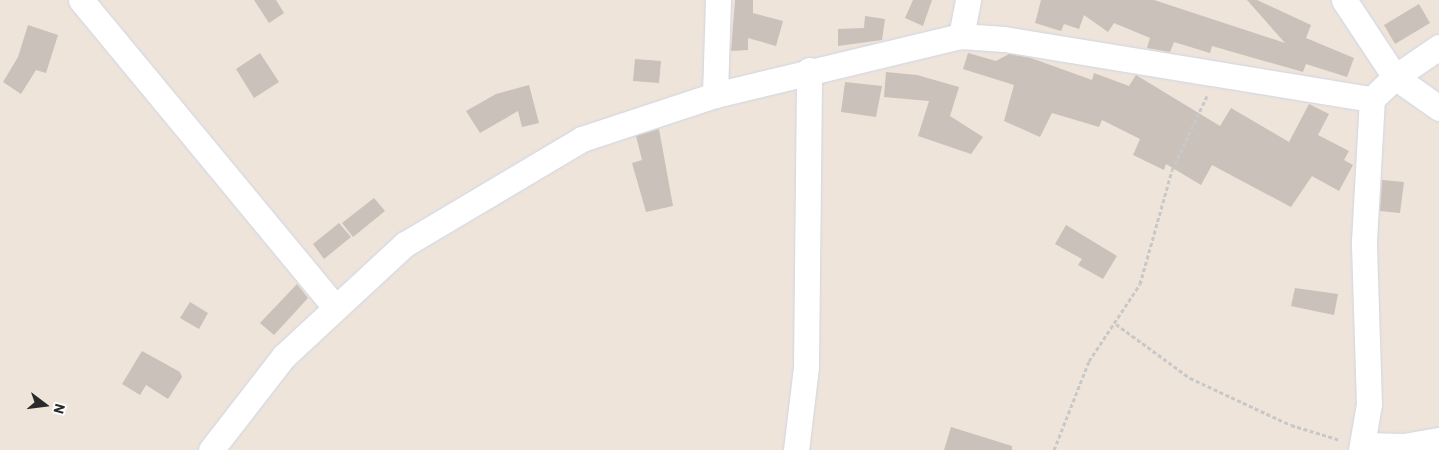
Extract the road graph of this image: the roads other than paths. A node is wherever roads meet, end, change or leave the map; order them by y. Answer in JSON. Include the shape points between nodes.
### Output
{"nodes":[{"id":1,"x":81,"y":0,"type":"edge"},
{"id":2,"x":718,"y":0,"type":"edge"},
{"id":3,"x":968,"y":0,"type":"edge"},
{"id":4,"x":1344,"y":0,"type":"edge"},
{"id":5,"x":961,"y":36,"type":"junction"},
{"id":6,"x":1439,"y":47,"type":"edge"},
{"id":7,"x":809,"y":70,"type":"junction"},
{"id":8,"x":1395,"y":77,"type":"junction"},
{"id":9,"x":715,"y":95,"type":"junction"},
{"id":10,"x":1372,"y":99,"type":"junction"},
{"id":11,"x":1439,"y":108,"type":"edge"},
{"id":12,"x":334,"y":305,"type":"junction"},
{"id":13,"x":1439,"y":440,"type":"edge"},
{"id":14,"x":1363,"y":447,"type":"edge"},
{"id":15,"x":211,"y":450,"type":"edge"},
{"id":16,"x":796,"y":450,"type":"edge"}],
"edges":[{"from":1,"to":12,"type":"street"},
{"from":2,"to":9,"type":"street"},
{"from":3,"to":5,"type":"street"},
{"from":4,"to":8,"type":"street"},
{"from":5,"to":7,"type":"street"},
{"from":5,"to":10,"type":"street"},
{"from":6,"to":8,"type":"street"},
{"from":7,"to":9,"type":"street"},
{"from":7,"to":16,"type":"street","via":[[806,367]]},
{"from":8,"to":10,"type":"street"},
{"from":8,"to":11,"type":"street"},
{"from":9,"to":12,"type":"street","via":[[582,139],[405,244]]},
{"from":10,"to":14,"type":"street","via":[[1364,240],[1369,404]]},
{"from":12,"to":15,"type":"street","via":[[284,356]]},
{"from":13,"to":14,"type":"street","via":[[1404,446]]}]}
